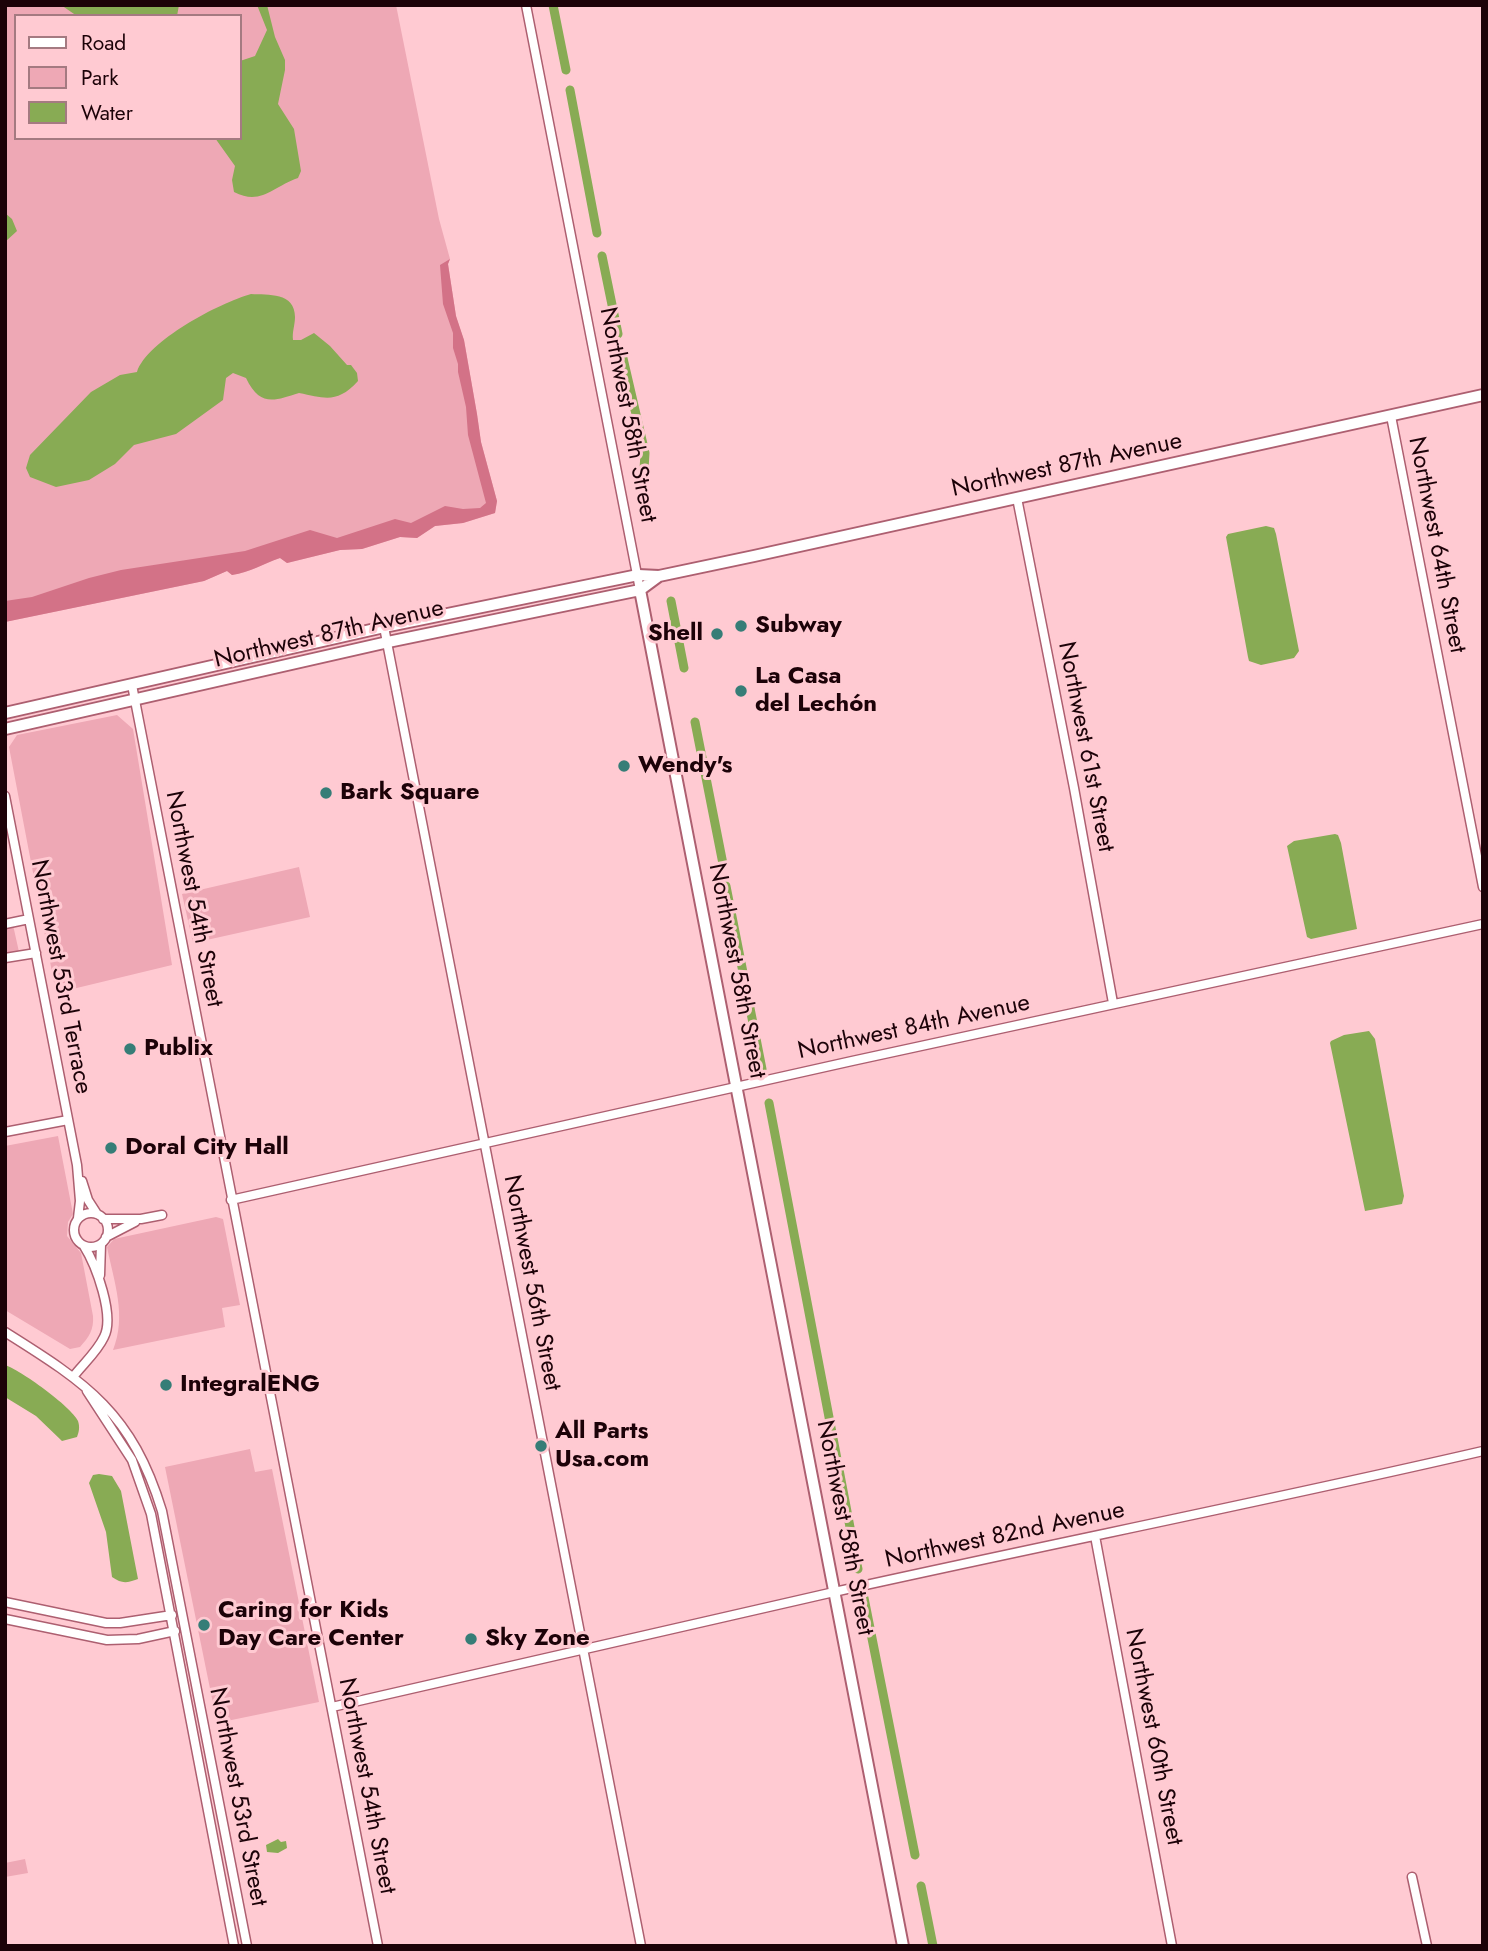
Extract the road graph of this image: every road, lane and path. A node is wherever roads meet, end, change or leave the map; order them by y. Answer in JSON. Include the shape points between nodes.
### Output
{"nodes":[{"id":1,"x":526,"y":5,"type":"edge"},
{"id":2,"x":1483,"y":395,"type":"edge"},
{"id":3,"x":1391,"y":416,"type":"junction"},
{"id":4,"x":1017,"y":498,"type":"junction"},
{"id":5,"x":638,"y":575,"type":"junction"},
{"id":6,"x":659,"y":576,"type":"junction"},
{"id":7,"x":640,"y":590,"type":"junction"},
{"id":8,"x":384,"y":627,"type":"junction"},
{"id":9,"x":388,"y":642,"type":"junction"},
{"id":10,"x":132,"y":685,"type":"junction"},
{"id":11,"x":135,"y":701,"type":"junction"},
{"id":12,"x":5,"y":713,"type":"edge"},
{"id":13,"x":5,"y":729,"type":"edge"},
{"id":14,"x":5,"y":796,"type":"edge"},
{"id":15,"x":1483,"y":887,"type":"edge"},
{"id":16,"x":29,"y":919,"type":"junction"},
{"id":17,"x":5,"y":924,"type":"edge"},
{"id":18,"x":1483,"y":924,"type":"edge"},
{"id":19,"x":36,"y":953,"type":"junction"},
{"id":20,"x":5,"y":958,"type":"edge"},
{"id":21,"x":1113,"y":1003,"type":"junction"},
{"id":22,"x":738,"y":1087,"type":"junction"},
{"id":23,"x":68,"y":1120,"type":"junction"},
{"id":24,"x":5,"y":1132,"type":"edge"},
{"id":25,"x":484,"y":1143,"type":"junction"},
{"id":26,"x":77,"y":1165,"type":"junction"},
{"id":27,"x":231,"y":1200,"type":"junction"},
{"id":28,"x":162,"y":1215,"type":"dead end"},
{"id":29,"x":100,"y":1217,"type":"junction"},
{"id":30,"x":78,"y":1218,"type":"junction"},
{"id":31,"x":141,"y":1219,"type":"junction"},
{"id":32,"x":104,"y":1240,"type":"junction"},
{"id":33,"x":84,"y":1246,"type":"junction"},
{"id":34,"x":100,"y":1282,"type":"junction"},
{"id":35,"x":5,"y":1332,"type":"edge"},
{"id":36,"x":72,"y":1377,"type":"junction"},
{"id":37,"x":86,"y":1388,"type":"junction"},
{"id":38,"x":127,"y":1451,"type":"junction"},
{"id":39,"x":1483,"y":1451,"type":"edge"},
{"id":40,"x":143,"y":1457,"type":"junction"},
{"id":41,"x":1095,"y":1536,"type":"junction"},
{"id":42,"x":835,"y":1592,"type":"junction"},
{"id":43,"x":5,"y":1602,"type":"edge"},
{"id":44,"x":182,"y":1613,"type":"junction"},
{"id":45,"x":170,"y":1615,"type":"junction"},
{"id":46,"x":81,"y":1618,"type":"junction"},
{"id":47,"x":5,"y":1619,"type":"edge"},
{"id":48,"x":185,"y":1629,"type":"junction"},
{"id":49,"x":173,"y":1631,"type":"junction"},
{"id":50,"x":78,"y":1634,"type":"junction"},
{"id":51,"x":583,"y":1649,"type":"junction"},
{"id":52,"x":332,"y":1707,"type":"junction"},
{"id":53,"x":1412,"y":1877,"type":"dead end"},
{"id":54,"x":234,"y":1878,"type":"junction"},
{"id":55,"x":222,"y":1880,"type":"junction"},
{"id":56,"x":234,"y":1946,"type":"edge"},
{"id":57,"x":247,"y":1946,"type":"edge"},
{"id":58,"x":378,"y":1946,"type":"edge"},
{"id":59,"x":641,"y":1946,"type":"edge"},
{"id":60,"x":903,"y":1946,"type":"edge"},
{"id":61,"x":1172,"y":1946,"type":"edge"},
{"id":62,"x":1427,"y":1946,"type":"edge"}],
"edges":[{"from":1,"to":5,"type":"street","name":"Northwest 58th Street"},
{"from":2,"to":3,"type":"main road","name":"Northwest 87th Avenue"},
{"from":3,"to":4,"type":"main road","name":"Northwest 87th Avenue"},
{"from":3,"to":15,"type":"street","name":"Northwest 64th Street"},
{"from":4,"to":6,"type":"main road","name":"Northwest 87th Avenue"},
{"from":4,"to":21,"type":"street","name":"Northwest 61st Street"},
{"from":5,"to":6,"type":"main road","name":"Northwest 87th Avenue"},
{"from":5,"to":7,"type":"street","name":"Northwest 58th Street"},
{"from":5,"to":8,"type":"main road","name":"Northwest 87th Avenue"},
{"from":6,"to":7,"type":"main road","name":"Northwest 87th Avenue"},
{"from":7,"to":9,"type":"main road","name":"Northwest 87th Avenue"},
{"from":7,"to":22,"type":"main road","name":"Northwest 58th Street"},
{"from":8,"to":9,"type":"street","name":"Northwest 56th Street"},
{"from":8,"to":10,"type":"main road","name":"Northwest 87th Avenue"},
{"from":9,"to":11,"type":"main road","name":"Northwest 87th Avenue"},
{"from":9,"to":25,"type":"street","name":"Northwest 56th Street"},
{"from":10,"to":11,"type":"street","name":"Northwest 54th Street"},
{"from":10,"to":12,"type":"main road","name":"Northwest 87th Avenue"},
{"from":11,"to":13,"type":"main road","name":"Northwest 87th Avenue"},
{"from":11,"to":27,"type":"street","name":"Northwest 54th Street"},
{"from":14,"to":16,"type":"street","name":"Northwest 53rd Terrace"},
{"from":16,"to":17,"type":"street"},
{"from":16,"to":19,"type":"street","name":"Northwest 53rd Terrace"},
{"from":18,"to":21,"type":"street","name":"Northwest 84th Avenue"},
{"from":19,"to":20,"type":"street"},
{"from":19,"to":23,"type":"street","name":"Northwest 53rd Terrace"},
{"from":21,"to":22,"type":"street","name":"Northwest 84th Avenue"},
{"from":22,"to":25,"type":"street","name":"Northwest 84th Avenue"},
{"from":22,"to":42,"type":"main road","name":"Northwest 58th Street"},
{"from":23,"to":24,"type":"street"},
{"from":23,"to":26,"type":"street","name":"Northwest 53rd Terrace"},
{"from":25,"to":27,"type":"street","name":"Northwest 84th Avenue"},
{"from":25,"to":51,"type":"street","name":"Northwest 56th Street"},
{"from":26,"to":29,"type":"street","name":"Northwest 53rd Terrace","via":[[88,1200]]},
{"from":26,"to":30,"type":"street","name":"Northwest 53rd Terrace"},
{"from":27,"to":52,"type":"street","name":"Northwest 54th Street"},
{"from":28,"to":31,"type":"street"},
{"from":29,"to":30,"type":"street","via":[[87,1214]]},
{"from":29,"to":31,"type":"street"},
{"from":29,"to":32,"type":"street","via":[[107,1227]]},
{"from":30,"to":33,"type":"street","via":[[74,1232]]},
{"from":31,"to":32,"type":"street"},
{"from":32,"to":33,"type":"street"},
{"from":32,"to":34,"type":"street"},
{"from":33,"to":34,"type":"street"},
{"from":34,"to":36,"type":"street","via":[[106,1335]]},
{"from":35,"to":36,"type":"street","name":"Northwest 53rd Street"},
{"from":36,"to":37,"type":"street","name":"Northwest 53rd Street"},
{"from":37,"to":38,"type":"street","name":"Northwest 53rd Street"},
{"from":37,"to":40,"type":"street","name":"Northwest 53rd Street","via":[[117,1417]]},
{"from":38,"to":40,"type":"street"},
{"from":38,"to":45,"type":"street","name":"Northwest 53rd Street","via":[[150,1514]]},
{"from":39,"to":41,"type":"street","name":"Northwest 82nd Avenue"},
{"from":40,"to":44,"type":"street","name":"Northwest 53rd Street","via":[[162,1511]]},
{"from":41,"to":42,"type":"street","name":"Northwest 82nd Avenue"},
{"from":41,"to":61,"type":"street","name":"Northwest 60th Street"},
{"from":42,"to":51,"type":"street","name":"Northwest 82nd Avenue"},
{"from":42,"to":60,"type":"main road","name":"Northwest 58th Street"},
{"from":43,"to":46,"type":"street"},
{"from":44,"to":45,"type":"street"},
{"from":44,"to":48,"type":"street","name":"Northwest 53rd Street"},
{"from":45,"to":46,"type":"street","via":[[120,1623]]},
{"from":45,"to":49,"type":"street","name":"Northwest 53rd Street"},
{"from":46,"to":50,"type":"street"},
{"from":47,"to":50,"type":"street"},
{"from":48,"to":49,"type":"street"},
{"from":48,"to":54,"type":"street","name":"Northwest 53rd Street"},
{"from":49,"to":50,"type":"street","via":[[124,1640]]},
{"from":49,"to":55,"type":"street","name":"Northwest 53rd Street"},
{"from":51,"to":52,"type":"street","name":"Northwest 82nd Avenue"},
{"from":51,"to":59,"type":"street","name":"Northwest 56th Street"},
{"from":52,"to":58,"type":"street","name":"Northwest 54th Street"},
{"from":53,"to":62,"type":"street"},
{"from":54,"to":55,"type":"street"},
{"from":54,"to":57,"type":"street","name":"Northwest 53rd Street"},
{"from":55,"to":56,"type":"street","name":"Northwest 53rd Street"}]}
